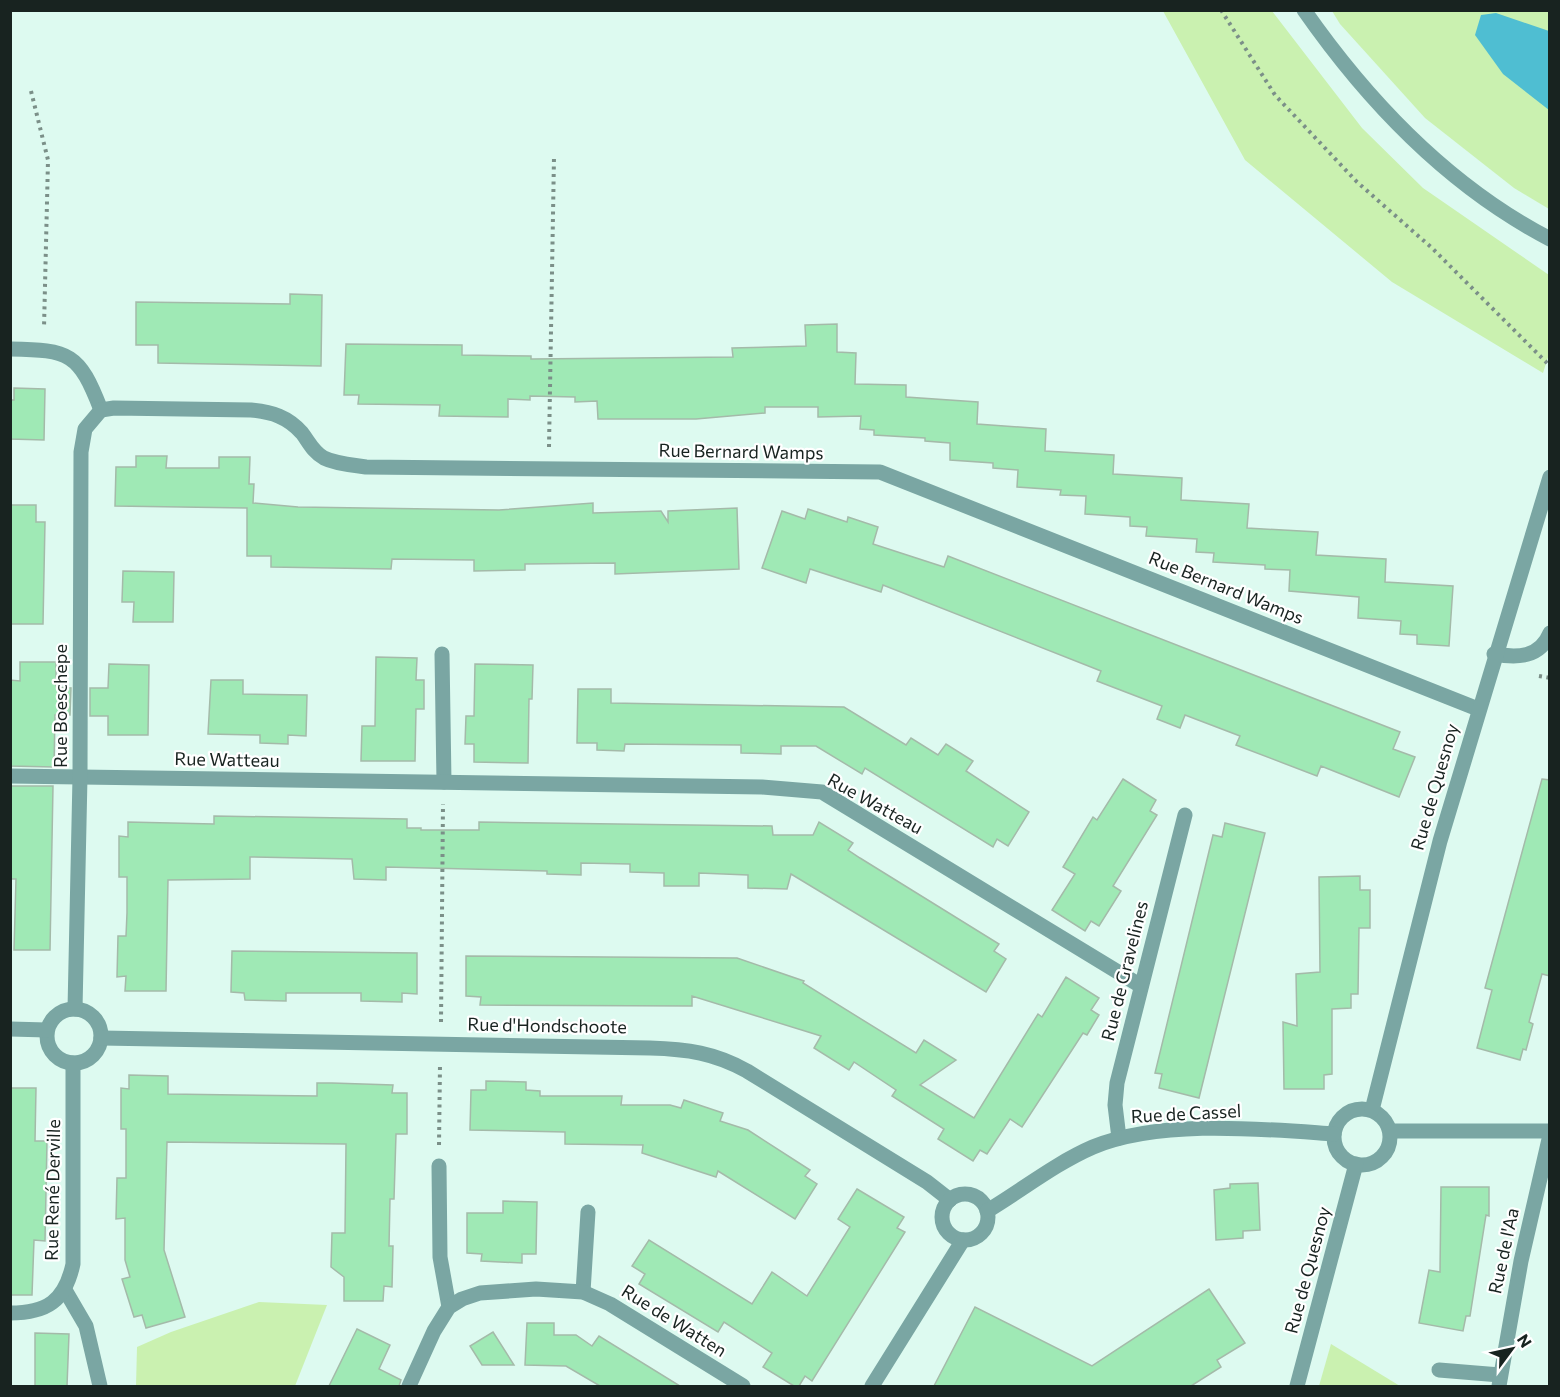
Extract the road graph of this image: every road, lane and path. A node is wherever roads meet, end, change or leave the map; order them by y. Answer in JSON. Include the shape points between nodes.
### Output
{"nodes":[{"id":1,"x":1221,"y":10,"type":"edge"},
{"id":2,"x":1304,"y":10,"type":"edge"},
{"id":3,"x":31,"y":91,"type":"dead end"},
{"id":4,"x":554,"y":157,"type":"dead end"},
{"id":5,"x":1550,"y":239,"type":"edge"},
{"id":6,"x":10,"y":349,"type":"edge"},
{"id":7,"x":43,"y":350,"type":"junction"},
{"id":8,"x":1550,"y":366,"type":"edge"},
{"id":9,"x":100,"y":410,"type":"junction"},
{"id":10,"x":549,"y":470,"type":"junction"},
{"id":11,"x":1550,"y":477,"type":"edge"},
{"id":12,"x":1550,"y":633,"type":"edge"},
{"id":13,"x":442,"y":654,"type":"dead end"},
{"id":14,"x":1494,"y":654,"type":"junction"},
{"id":15,"x":1478,"y":709,"type":"junction"},
{"id":16,"x":10,"y":776,"type":"edge"},
{"id":17,"x":80,"y":777,"type":"junction"},
{"id":18,"x":444,"y":782,"type":"junction"},
{"id":19,"x":1185,"y":814,"type":"dead end"},
{"id":20,"x":1141,"y":986,"type":"junction"},
{"id":21,"x":75,"y":1009,"type":"junction"},
{"id":22,"x":10,"y":1029,"type":"edge"},
{"id":23,"x":47,"y":1030,"type":"junction"},
{"id":24,"x":101,"y":1038,"type":"junction"},
{"id":25,"x":440,"y":1043,"type":"junction"},
{"id":26,"x":74,"y":1063,"type":"junction"},
{"id":27,"x":1372,"y":1110,"type":"junction"},
{"id":28,"x":1390,"y":1131,"type":"junction"},
{"id":29,"x":1550,"y":1133,"type":"edge"},
{"id":30,"x":1334,"y":1134,"type":"junction"},
{"id":31,"x":1119,"y":1138,"type":"junction"},
{"id":32,"x":1356,"y":1164,"type":"junction"},
{"id":33,"x":439,"y":1166,"type":"joint"},
{"id":34,"x":950,"y":1200,"type":"junction"},
{"id":35,"x":987,"y":1210,"type":"junction"},
{"id":36,"x":588,"y":1212,"type":"dead end"},
{"id":37,"x":963,"y":1240,"type":"junction"},
{"id":38,"x":65,"y":1290,"type":"junction"},
{"id":39,"x":583,"y":1292,"type":"junction"},
{"id":40,"x":449,"y":1307,"type":"junction"},
{"id":41,"x":10,"y":1313,"type":"edge"},
{"id":42,"x":1439,"y":1370,"type":"dead end"},
{"id":43,"x":1499,"y":1381,"type":"edge"},
{"id":44,"x":100,"y":1386,"type":"edge"},
{"id":45,"x":409,"y":1386,"type":"edge"},
{"id":46,"x":743,"y":1386,"type":"edge"},
{"id":47,"x":872,"y":1386,"type":"edge"},
{"id":48,"x":1297,"y":1386,"type":"edge"}],
"edges":[{"from":1,"to":8,"type":"path","via":[[1275,95],[1357,182],[1432,248]]},
{"from":2,"to":5,"type":"street","via":[[1359,83],[1424,150],[1486,199]]},
{"from":3,"to":7,"type":"path","via":[[48,160]]},
{"from":4,"to":10,"type":"path"},
{"from":6,"to":7,"type":"street"},
{"from":7,"to":9,"type":"street","via":[[69,357],[80,368]]},
{"from":9,"to":10,"type":"street","name":"Rue Bernard Wamps","via":[[272,412],[286,418],[325,458],[355,466]]},
{"from":9,"to":17,"type":"street","name":"Rue Boeschepe","via":[[85,429],[81,452]]},
{"from":10,"to":15,"type":"street","name":"Rue Bernard Wamps","via":[[880,472]]},
{"from":11,"to":14,"type":"street","name":"Rue de Quesnoy"},
{"from":12,"to":14,"type":"street","via":[[1533,653],[1521,657]]},
{"from":13,"to":18,"type":"street"},
{"from":14,"to":15,"type":"street","name":"Rue de Quesnoy"},
{"from":15,"to":27,"type":"street","name":"Rue de Quesnoy","via":[[1440,841]]},
{"from":16,"to":17,"type":"street","name":"Rue Watteau"},
{"from":17,"to":18,"type":"street","name":"Rue Watteau"},
{"from":17,"to":21,"type":"street","name":"Rue Boeschepe"},
{"from":18,"to":20,"type":"street","name":"Rue Watteau","via":[[762,787],[822,792]]},
{"from":18,"to":25,"type":"path"},
{"from":19,"to":20,"type":"street","name":"Rue de Gravelines"},
{"from":20,"to":31,"type":"street","name":"Rue de Gravelines","via":[[1116,1092]]},
{"from":21,"to":23,"type":"street","via":[[56,1015]]},
{"from":21,"to":24,"type":"street","via":[[93,1017],[99,1024]]},
{"from":22,"to":23,"type":"street"},
{"from":23,"to":26,"type":"street","via":[[47,1043],[54,1055]]},
{"from":24,"to":25,"type":"street","name":"Rue d'Hondschoote"},
{"from":24,"to":26,"type":"street","via":[[91,1058]]},
{"from":25,"to":33,"type":"path"},
{"from":25,"to":34,"type":"street","name":"Rue d'Hondschoote","via":[[704,1052],[747,1071]]},
{"from":26,"to":38,"type":"street","name":"Rue René Derville","via":[[73,1264]]},
{"from":27,"to":28,"type":"street"},
{"from":27,"to":30,"type":"street","via":[[1347,1113]]},
{"from":28,"to":29,"type":"street"},
{"from":28,"to":32,"type":"street","via":[[1388,1149],[1382,1157],[1366,1165]]},
{"from":29,"to":43,"type":"street","name":"Rue de l'Aa"},
{"from":30,"to":31,"type":"street","name":"Rue de Cassel","via":[[1184,1130]]},
{"from":30,"to":32,"type":"street","via":[[1342,1156]]},
{"from":31,"to":35,"type":"street","name":"Rue de Cassel","via":[[1067,1161]]},
{"from":32,"to":48,"type":"street","name":"Rue de Quesnoy"},
{"from":33,"to":40,"type":"street","via":[[440,1257]]},
{"from":34,"to":35,"type":"street","via":[[972,1195]]},
{"from":34,"to":37,"type":"street","via":[[943,1213],[945,1228]]},
{"from":35,"to":37,"type":"street","via":[[983,1232]]},
{"from":36,"to":39,"type":"street"},
{"from":37,"to":47,"type":"street"},
{"from":38,"to":41,"type":"street","via":[[35,1312]]},
{"from":38,"to":44,"type":"street","via":[[86,1326]]},
{"from":39,"to":40,"type":"street","name":"Rue de Watten","via":[[503,1290],[462,1299]]},
{"from":39,"to":46,"type":"street","name":"Rue de Watten","via":[[610,1304]]},
{"from":40,"to":45,"type":"street"},
{"from":42,"to":43,"type":"street","name":"Rue de l'Aa"}]}
